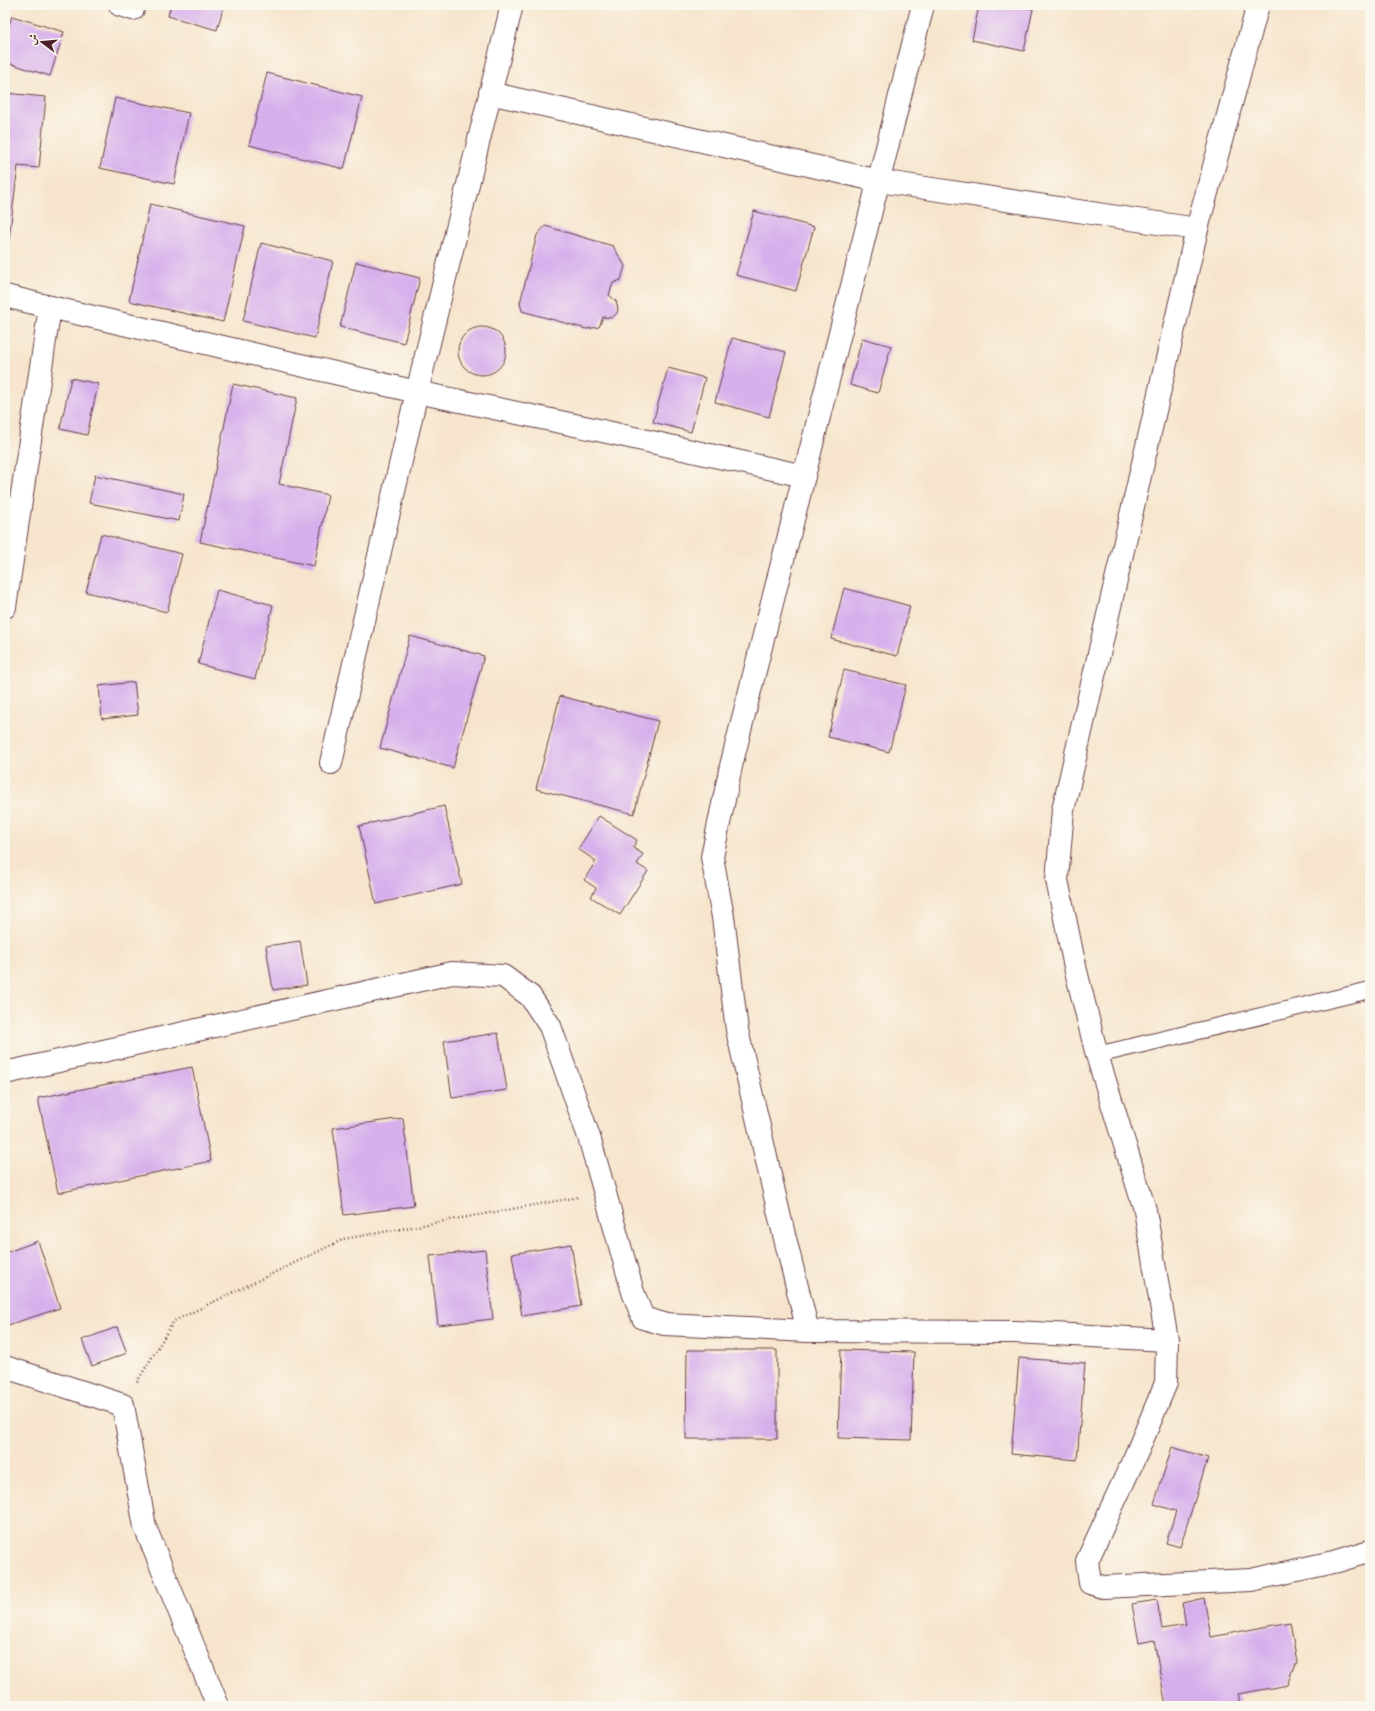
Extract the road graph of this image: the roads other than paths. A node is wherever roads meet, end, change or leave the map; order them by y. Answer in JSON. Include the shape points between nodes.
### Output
{"nodes":[{"id":1,"x":512,"y":5,"type":"edge"},
{"id":2,"x":923,"y":5,"type":"edge"},
{"id":3,"x":1258,"y":5,"type":"edge"},
{"id":4,"x":490,"y":93,"type":"junction"},
{"id":5,"x":879,"y":181,"type":"junction"},
{"id":6,"x":1197,"y":229,"type":"junction"},
{"id":7,"x":5,"y":296,"type":"edge"},
{"id":8,"x":50,"y":307,"type":"junction"},
{"id":9,"x":417,"y":392,"type":"junction"},
{"id":10,"x":804,"y":476,"type":"junction"},
{"id":11,"x":5,"y":607,"type":"edge"},
{"id":12,"x":331,"y":763,"type":"dead end"},
{"id":13,"x":1370,"y":990,"type":"edge"},
{"id":14,"x":1098,"y":1055,"type":"junction"},
{"id":15,"x":5,"y":1072,"type":"edge"},
{"id":16,"x":808,"y":1331,"type":"junction"},
{"id":17,"x":1167,"y":1340,"type":"junction"},
{"id":18,"x":5,"y":1367,"type":"edge"},
{"id":19,"x":1370,"y":1551,"type":"edge"},
{"id":20,"x":218,"y":1706,"type":"edge"}],
"edges":[{"from":1,"to":4,"type":"street"},
{"from":2,"to":5,"type":"street"},
{"from":3,"to":6,"type":"street"},
{"from":4,"to":5,"type":"street"},
{"from":4,"to":9,"type":"street"},
{"from":5,"to":6,"type":"street"},
{"from":5,"to":10,"type":"street"},
{"from":6,"to":14,"type":"street","via":[[1063,810],[1057,880],[1075,967]]},
{"from":7,"to":8,"type":"street"},
{"from":8,"to":9,"type":"street"},
{"from":8,"to":11,"type":"street"},
{"from":9,"to":10,"type":"street"},
{"from":9,"to":12,"type":"street"},
{"from":10,"to":16,"type":"street","via":[[731,766],[712,857],[723,917],[737,1030]]},
{"from":13,"to":14,"type":"lane"},
{"from":14,"to":17,"type":"street","via":[[1145,1210]]},
{"from":15,"to":16,"type":"street","via":[[452,973],[503,976],[530,996],[550,1026],[589,1137],[633,1292],[643,1318],[664,1324]]},
{"from":16,"to":17,"type":"street","via":[[1015,1332]]},
{"from":17,"to":19,"type":"street","via":[[1166,1383],[1087,1561],[1090,1583],[1103,1587],[1251,1580]]},
{"from":18,"to":20,"type":"street","via":[[123,1405],[144,1527]]}]}
